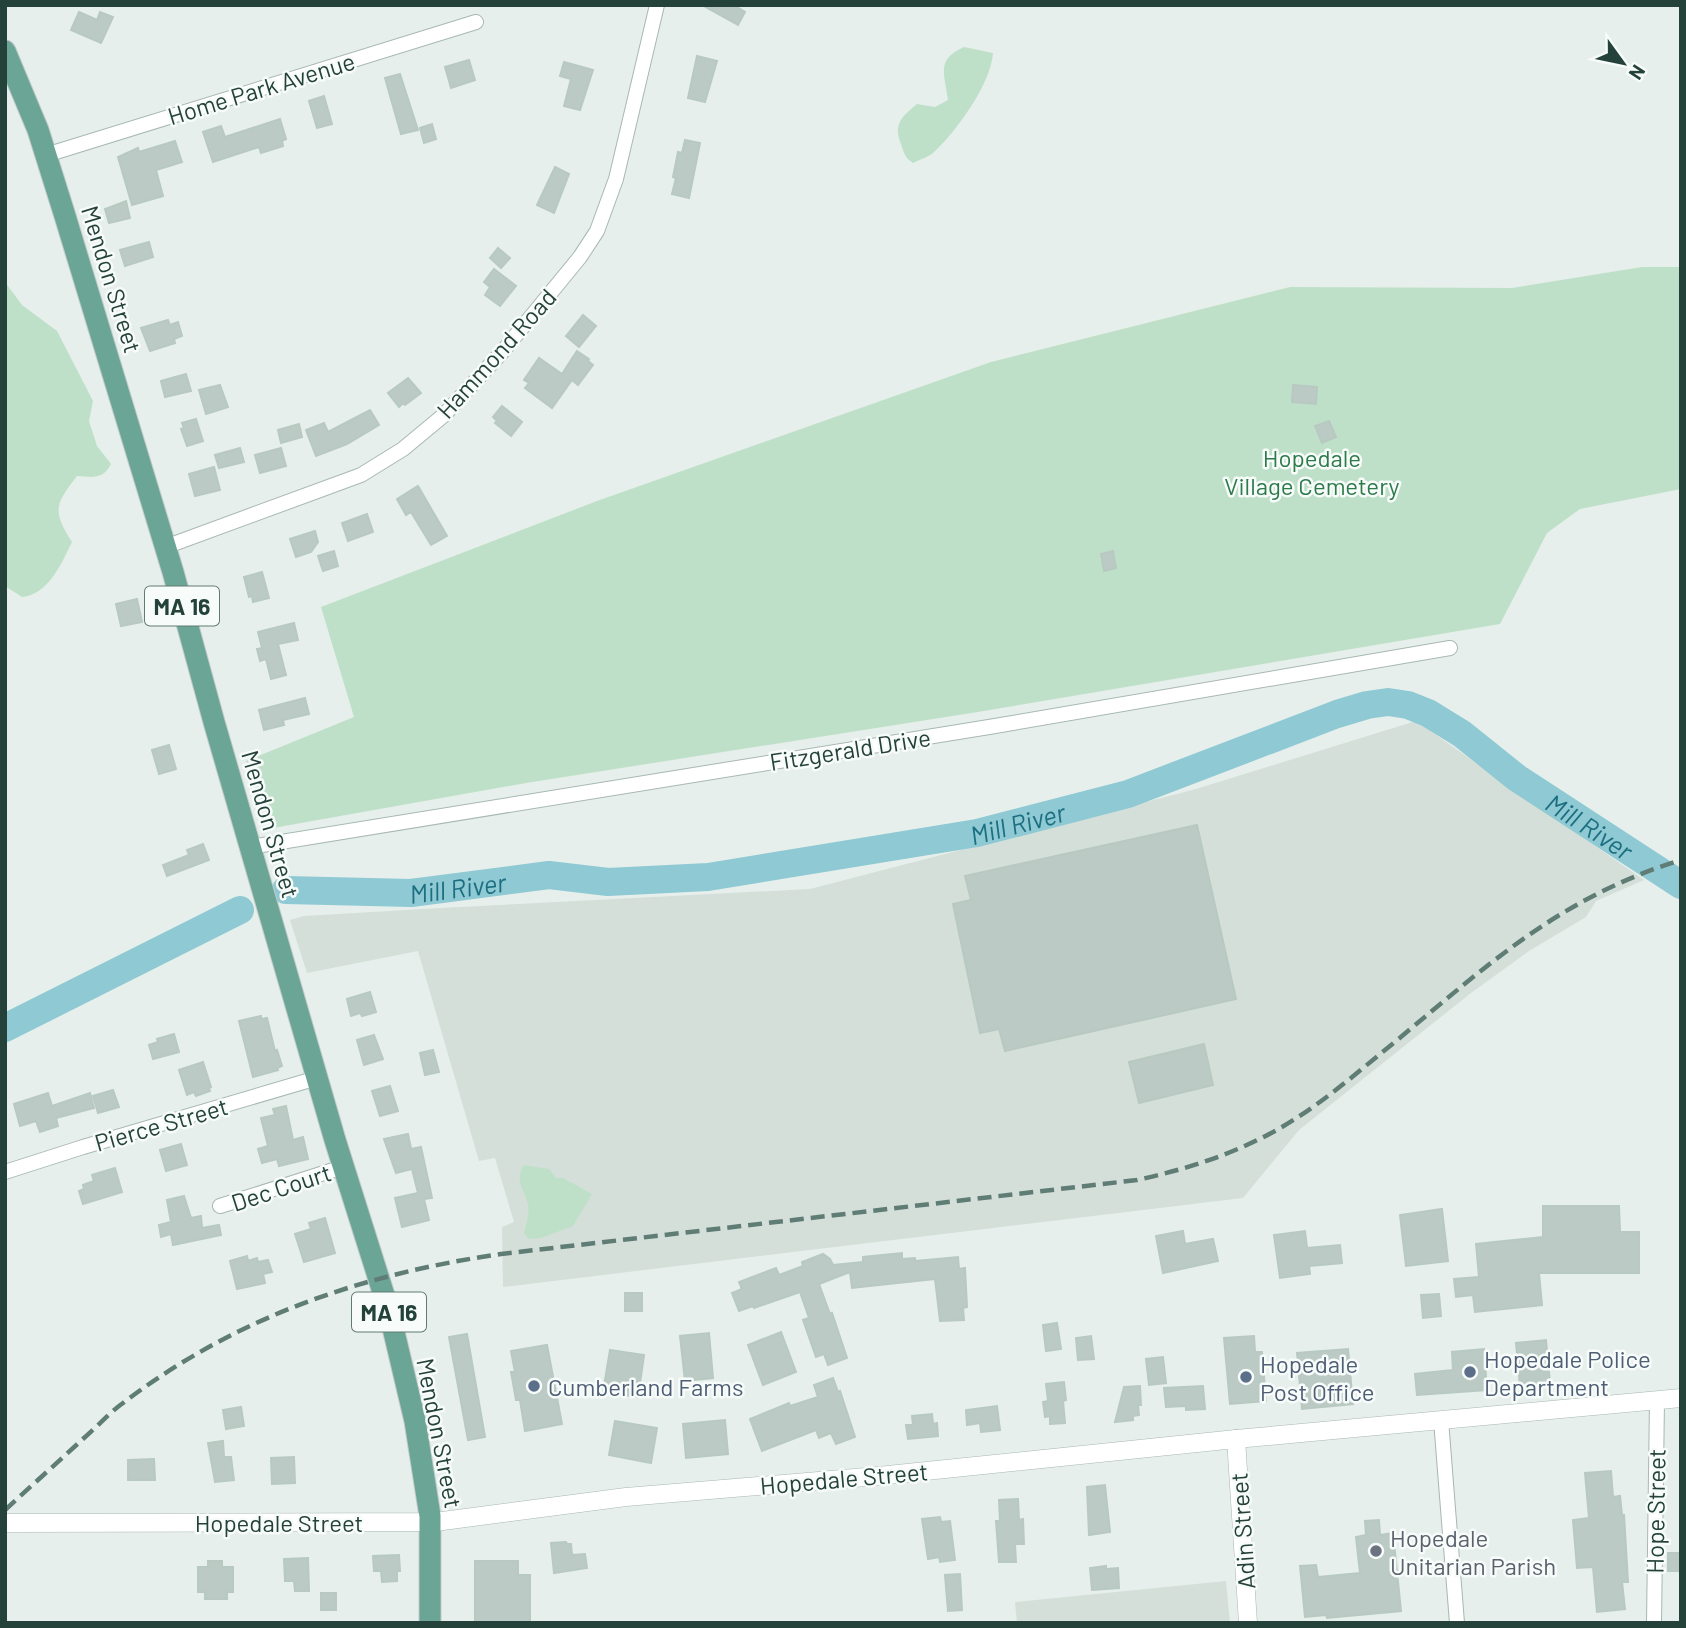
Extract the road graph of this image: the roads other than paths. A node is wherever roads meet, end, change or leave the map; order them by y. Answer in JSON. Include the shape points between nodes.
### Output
{"nodes":[{"id":1,"x":657,"y":5,"type":"edge"},
{"id":2,"x":476,"y":22,"type":"dead end"},
{"id":3,"x":5,"y":51,"type":"edge"},
{"id":4,"x":46,"y":155,"type":"junction"},
{"id":5,"x":165,"y":547,"type":"junction"},
{"id":6,"x":1450,"y":648,"type":"dead end"},
{"id":7,"x":250,"y":847,"type":"junction"},
{"id":8,"x":317,"y":1078,"type":"junction"},
{"id":9,"x":343,"y":1167,"type":"junction"},
{"id":10,"x":5,"y":1172,"type":"edge"},
{"id":11,"x":220,"y":1206,"type":"dead end"},
{"id":12,"x":1681,"y":1398,"type":"edge"},
{"id":13,"x":1657,"y":1400,"type":"junction"},
{"id":14,"x":1441,"y":1420,"type":"junction"},
{"id":15,"x":1236,"y":1438,"type":"junction"},
{"id":16,"x":430,"y":1522,"type":"junction"},
{"id":17,"x":5,"y":1523,"type":"edge"},
{"id":18,"x":430,"y":1623,"type":"edge"},
{"id":19,"x":1248,"y":1623,"type":"edge"},
{"id":20,"x":1457,"y":1623,"type":"edge"},
{"id":21,"x":1654,"y":1623,"type":"edge"}],
"edges":[{"from":1,"to":5,"type":"street","name":"Hammond Road","via":[[616,179],[597,231],[487,368],[444,415],[403,449],[361,475]]},
{"from":2,"to":4,"type":"street","name":"Home Park Avenue"},
{"from":3,"to":4,"type":"main road","name":"Mendon Street","number":"MA 16"},
{"from":4,"to":5,"type":"main road","name":"Mendon Street","number":"MA 16"},
{"from":5,"to":7,"type":"main road","name":"Mendon Street","number":"MA 16"},
{"from":6,"to":7,"type":"street","name":"Fitzgerald Drive"},
{"from":7,"to":8,"type":"main road","name":"Mendon Street","number":"MA 16"},
{"from":8,"to":9,"type":"main road","name":"Mendon Street","number":"MA 16"},
{"from":8,"to":10,"type":"street","name":"Pierce Street"},
{"from":9,"to":11,"type":"street","name":"Dec Court"},
{"from":9,"to":16,"type":"main road","name":"Mendon Street","number":"MA 16","via":[[389,1311],[415,1421]]},
{"from":12,"to":13,"type":"street","name":"Hopedale Street"},
{"from":13,"to":14,"type":"street","name":"Hopedale Street"},
{"from":13,"to":21,"type":"street","name":"Hope Street"},
{"from":14,"to":15,"type":"street","name":"Hopedale Street"},
{"from":14,"to":20,"type":"street"},
{"from":15,"to":16,"type":"street","name":"Hopedale Street","via":[[618,1498]]},
{"from":15,"to":19,"type":"street","name":"Adin Street"},
{"from":16,"to":17,"type":"street","name":"Hopedale Street"},
{"from":16,"to":18,"type":"main road","name":"Mendon Street","number":"MA 16"}]}
